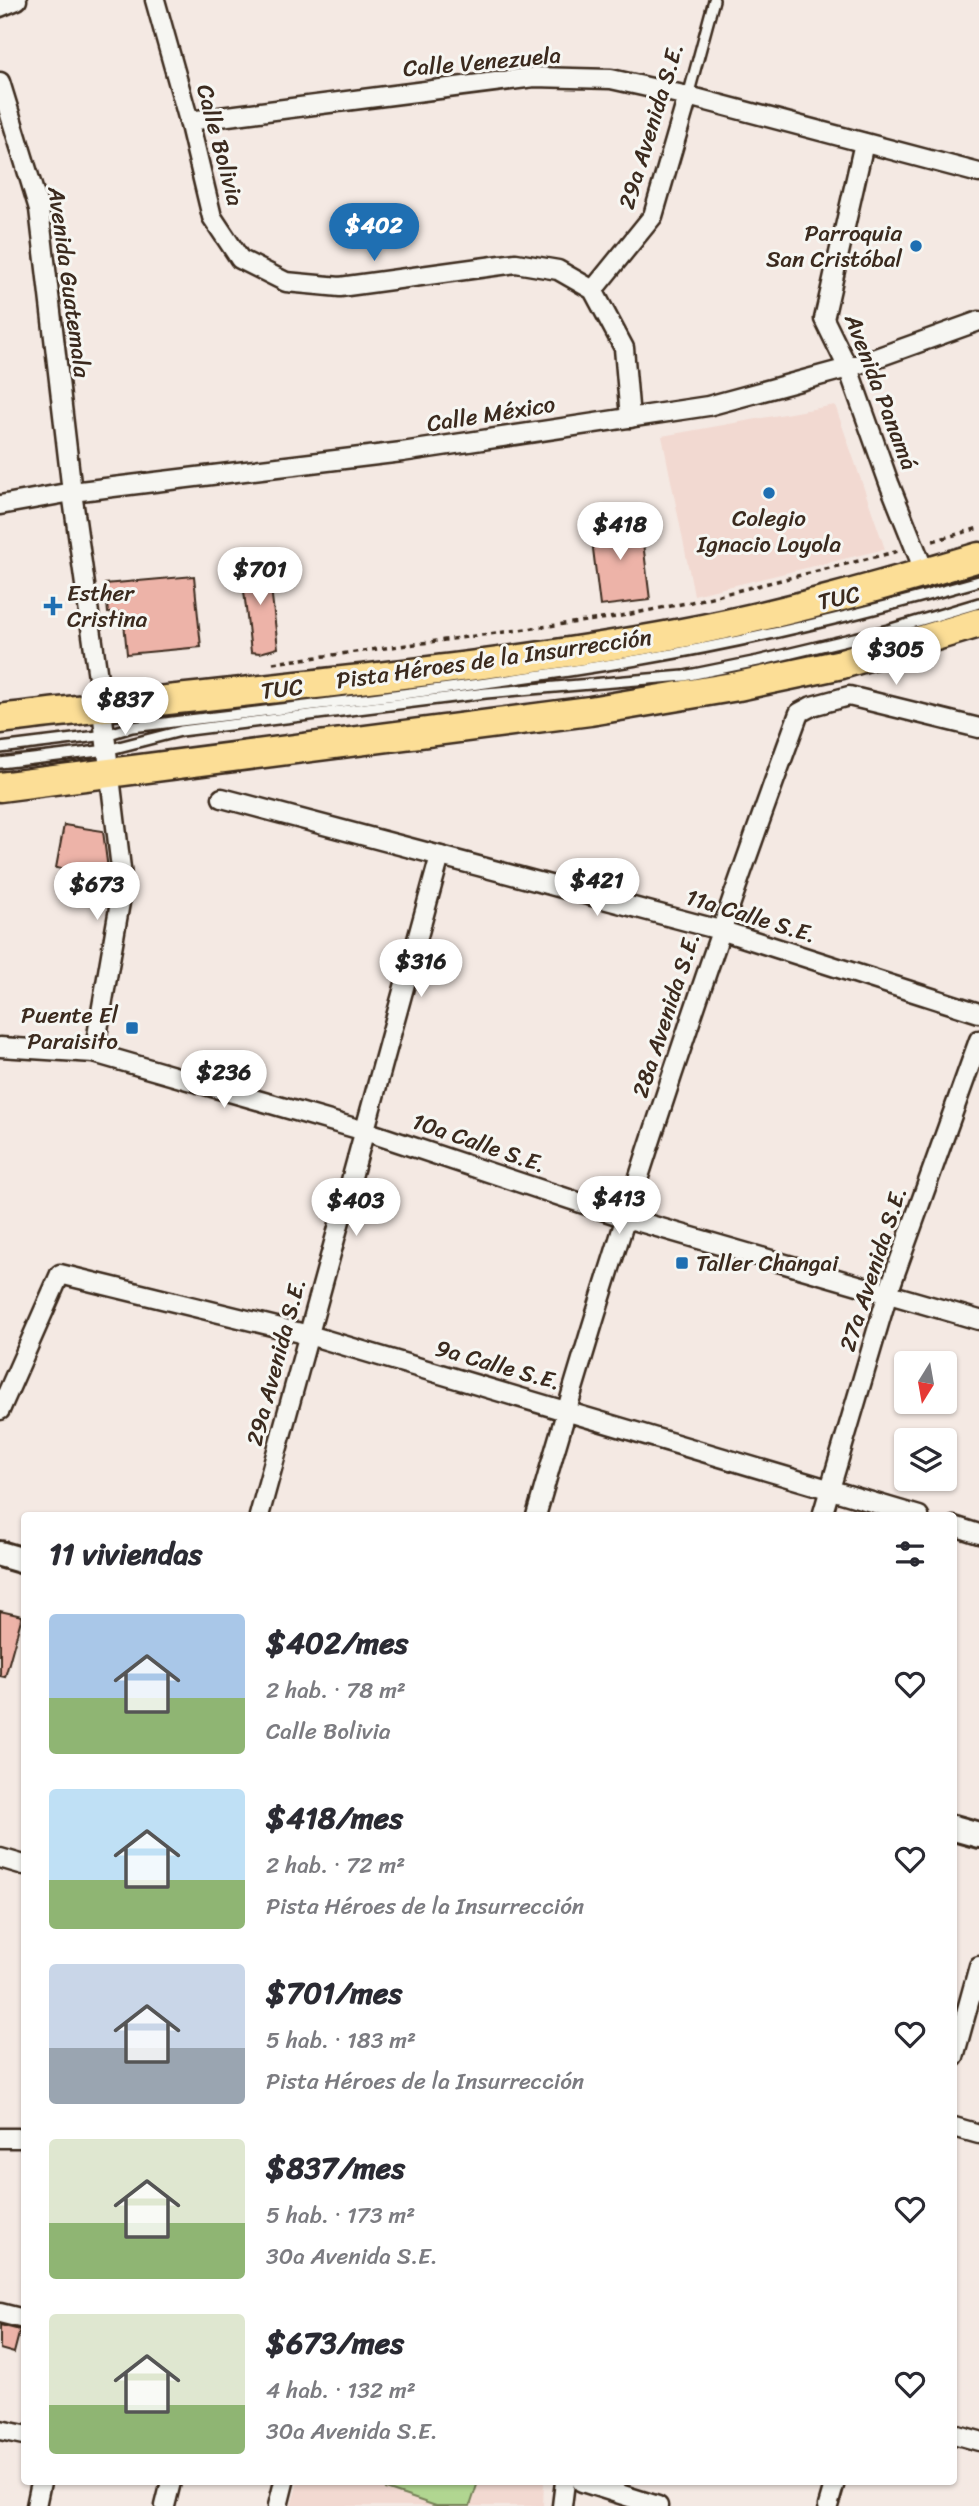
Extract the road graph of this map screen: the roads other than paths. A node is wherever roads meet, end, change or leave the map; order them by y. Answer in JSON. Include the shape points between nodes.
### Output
{"nodes":[{"id":1,"x":17,"y":0,"type":"edge"},
{"id":2,"x":155,"y":0,"type":"edge"},
{"id":3,"x":714,"y":0,"type":"edge"},
{"id":4,"x":0,"y":7,"type":"edge"},
{"id":5,"x":0,"y":82,"type":"edge"},
{"id":6,"x":688,"y":96,"type":"junction"},
{"id":7,"x":189,"y":121,"type":"junction"},
{"id":8,"x":864,"y":143,"type":"junction"},
{"id":9,"x":979,"y":173,"type":"edge"},
{"id":10,"x":593,"y":290,"type":"junction"},
{"id":11,"x":979,"y":321,"type":"edge"},
{"id":12,"x":848,"y":368,"type":"junction"},
{"id":13,"x":630,"y":418,"type":"junction"},
{"id":14,"x":72,"y":492,"type":"junction"},
{"id":15,"x":0,"y":505,"type":"edge"},
{"id":16,"x":979,"y":556,"type":"edge"},
{"id":17,"x":925,"y":573,"type":"junction"},
{"id":18,"x":979,"y":582,"type":"edge"},
{"id":19,"x":979,"y":603,"type":"edge"},
{"id":20,"x":979,"y":623,"type":"edge"},
{"id":21,"x":102,"y":706,"type":"junction"},
{"id":22,"x":0,"y":719,"type":"edge"},
{"id":23,"x":979,"y":728,"type":"edge"},
{"id":24,"x":0,"y":748,"type":"edge"},
{"id":25,"x":108,"y":752,"type":"junction"},
{"id":26,"x":0,"y":763,"type":"edge"},
{"id":27,"x":0,"y":787,"type":"edge"},
{"id":28,"x":222,"y":797,"type":"dead end"},
{"id":29,"x":440,"y":856,"type":"junction"},
{"id":30,"x":720,"y":930,"type":"junction"},
{"id":31,"x":979,"y":1013,"type":"edge"},
{"id":32,"x":979,"y":1041,"type":"edge"},
{"id":33,"x":0,"y":1047,"type":"edge"},
{"id":34,"x":94,"y":1053,"type":"junction"},
{"id":35,"x":365,"y":1131,"type":"junction"},
{"id":36,"x":626,"y":1219,"type":"junction"},
{"id":37,"x":888,"y":1293,"type":"junction"},
{"id":38,"x":979,"y":1320,"type":"edge"},
{"id":39,"x":309,"y":1335,"type":"junction"},
{"id":40,"x":0,"y":1410,"type":"edge"},
{"id":41,"x":565,"y":1410,"type":"junction"},
{"id":42,"x":831,"y":1489,"type":"junction"},
{"id":43,"x":260,"y":1512,"type":"edge"},
{"id":44,"x":537,"y":1512,"type":"edge"},
{"id":45,"x":823,"y":1512,"type":"edge"},
{"id":46,"x":906,"y":1512,"type":"edge"},
{"id":47,"x":957,"y":1527,"type":"edge"},
{"id":48,"x":979,"y":1534,"type":"edge"},
{"id":49,"x":0,"y":1554,"type":"edge"},
{"id":50,"x":21,"y":1560,"type":"edge"},
{"id":51,"x":957,"y":1829,"type":"edge"},
{"id":52,"x":979,"y":1835,"type":"edge"},
{"id":53,"x":0,"y":1858,"type":"edge"},
{"id":54,"x":21,"y":1864,"type":"edge"},
{"id":55,"x":979,"y":1966,"type":"edge"},
{"id":56,"x":957,"y":2046,"type":"edge"},
{"id":57,"x":957,"y":2128,"type":"edge"},
{"id":58,"x":979,"y":2134,"type":"edge"},
{"id":59,"x":0,"y":2138,"type":"edge"},
{"id":60,"x":21,"y":2138,"type":"edge"},
{"id":61,"x":0,"y":2313,"type":"edge"},
{"id":62,"x":21,"y":2318,"type":"edge"},
{"id":63,"x":0,"y":2430,"type":"edge"},
{"id":64,"x":21,"y":2434,"type":"edge"},
{"id":65,"x":957,"y":2435,"type":"edge"},
{"id":66,"x":979,"y":2441,"type":"edge"},
{"id":67,"x":40,"y":2485,"type":"edge"},
{"id":68,"x":170,"y":2485,"type":"edge"},
{"id":69,"x":283,"y":2485,"type":"edge"},
{"id":70,"x":565,"y":2485,"type":"edge"},
{"id":71,"x":591,"y":2485,"type":"edge"},
{"id":72,"x":834,"y":2485,"type":"edge"},
{"id":73,"x":36,"y":2506,"type":"edge"},
{"id":74,"x":165,"y":2506,"type":"edge"},
{"id":75,"x":278,"y":2506,"type":"edge"},
{"id":76,"x":562,"y":2506,"type":"edge"},
{"id":77,"x":657,"y":2506,"type":"edge"},
{"id":78,"x":828,"y":2506,"type":"edge"}],
"edges":[{"from":1,"to":4,"type":"street"},
{"from":2,"to":7,"type":"street","name":"Calle Bolivia"},
{"from":3,"to":6,"type":"lane","name":"29a Avenida S.E."},
{"from":5,"to":14,"type":"street","name":"Avenida Guatemala","via":[[39,209]]},
{"from":6,"to":7,"type":"street","name":"Calle Venezuela","via":[[611,79],[534,77]]},
{"from":6,"to":8,"type":"street","name":"Calle Venezuela"},
{"from":6,"to":10,"type":"street","name":"29a Avenida S.E.","via":[[653,216]]},
{"from":7,"to":10,"type":"street","name":"Calle Bolivia","via":[[212,217],[240,259],[286,282],[340,287],[516,263],[558,270]]},
{"from":8,"to":9,"type":"street","name":"Calle Venezuela"},
{"from":8,"to":12,"type":"street","name":"Avenida Panamá","via":[[824,319]]},
{"from":10,"to":13,"type":"street","via":[[624,348]]},
{"from":11,"to":12,"type":"street","name":"Calle México"},
{"from":12,"to":13,"type":"street","name":"Calle México","via":[[708,406]]},
{"from":12,"to":17,"type":"street","name":"Avenida Panamá"},
{"from":13,"to":14,"type":"street","name":"Calle México","via":[[402,452]]},
{"from":14,"to":15,"type":"street","name":"Calle México"},
{"from":14,"to":21,"type":"street","name":"Avenida Guatemala"},
{"from":16,"to":17,"type":"main road","name":"Pista Héroes de la Insurrección"},
{"from":17,"to":21,"type":"main road","name":"Pista Héroes de la Insurrección","via":[[782,612],[558,653]]},
{"from":18,"to":25,"type":"lane","name":"TUC","via":[[875,610],[644,659],[132,727]]},
{"from":19,"to":25,"type":"lane","name":"TUC","via":[[888,630],[684,676],[486,693],[181,731]]},
{"from":20,"to":25,"type":"main road","via":[[842,664],[590,711]]},
{"from":21,"to":22,"type":"main road","name":"Pista Héroes de la Insurrección"},
{"from":21,"to":25,"type":"street","name":"Avenida Guatemala"},
{"from":23,"to":30,"type":"street","name":"28a Avenida S.E.","via":[[849,696],[799,713]]},
{"from":24,"to":25,"type":"lane","name":"TUC"},
{"from":25,"to":26,"type":"lane","name":"TUC"},
{"from":25,"to":27,"type":"main road"},
{"from":25,"to":34,"type":"street","name":"Avenida Guatemala","via":[[123,886]]},
{"from":28,"to":29,"type":"street","name":"11a Calle S.E."},
{"from":29,"to":30,"type":"street","name":"11a Calle S.E."},
{"from":29,"to":35,"type":"street","name":"29a Avenida S.E."},
{"from":30,"to":31,"type":"street","name":"11a Calle S.E."},
{"from":30,"to":36,"type":"street","name":"28a Avenida S.E."},
{"from":32,"to":37,"type":"street","name":"27a Avenida S.E."},
{"from":33,"to":34,"type":"street","name":"10a Calle S.E."},
{"from":34,"to":35,"type":"street","name":"10a Calle S.E."},
{"from":35,"to":36,"type":"street","name":"10a Calle S.E."},
{"from":35,"to":39,"type":"street","name":"29a Avenida S.E."},
{"from":36,"to":37,"type":"street","name":"10a Calle S.E."},
{"from":36,"to":41,"type":"street","name":"28a Avenida S.E."},
{"from":37,"to":38,"type":"street","name":"10a Calle S.E."},
{"from":37,"to":42,"type":"street","name":"27a Avenida S.E."},
{"from":39,"to":40,"type":"street","name":"9a Calle S.E.","via":[[60,1274]]},
{"from":39,"to":41,"type":"street","name":"9a Calle S.E."},
{"from":39,"to":43,"type":"street","name":"29a Avenida S.E."},
{"from":41,"to":42,"type":"street","name":"9a Calle S.E."},
{"from":41,"to":44,"type":"street","name":"28a Avenida S.E."},
{"from":42,"to":45,"type":"street","name":"27a Avenida S.E."},
{"from":42,"to":46,"type":"street","name":"9a Calle S.E."},
{"from":47,"to":48,"type":"street"},
{"from":49,"to":50,"type":"main road"},
{"from":51,"to":52,"type":"main road"},
{"from":53,"to":54,"type":"street"},
{"from":55,"to":56,"type":"street"},
{"from":57,"to":58,"type":"street"},
{"from":59,"to":60,"type":"street"},
{"from":61,"to":62,"type":"street"},
{"from":63,"to":64,"type":"street"},
{"from":65,"to":66,"type":"street"},
{"from":67,"to":73,"type":"street"},
{"from":68,"to":74,"type":"street"},
{"from":69,"to":75,"type":"street"},
{"from":70,"to":76,"type":"street"},
{"from":71,"to":77,"type":"street"},
{"from":72,"to":78,"type":"street"}]}
